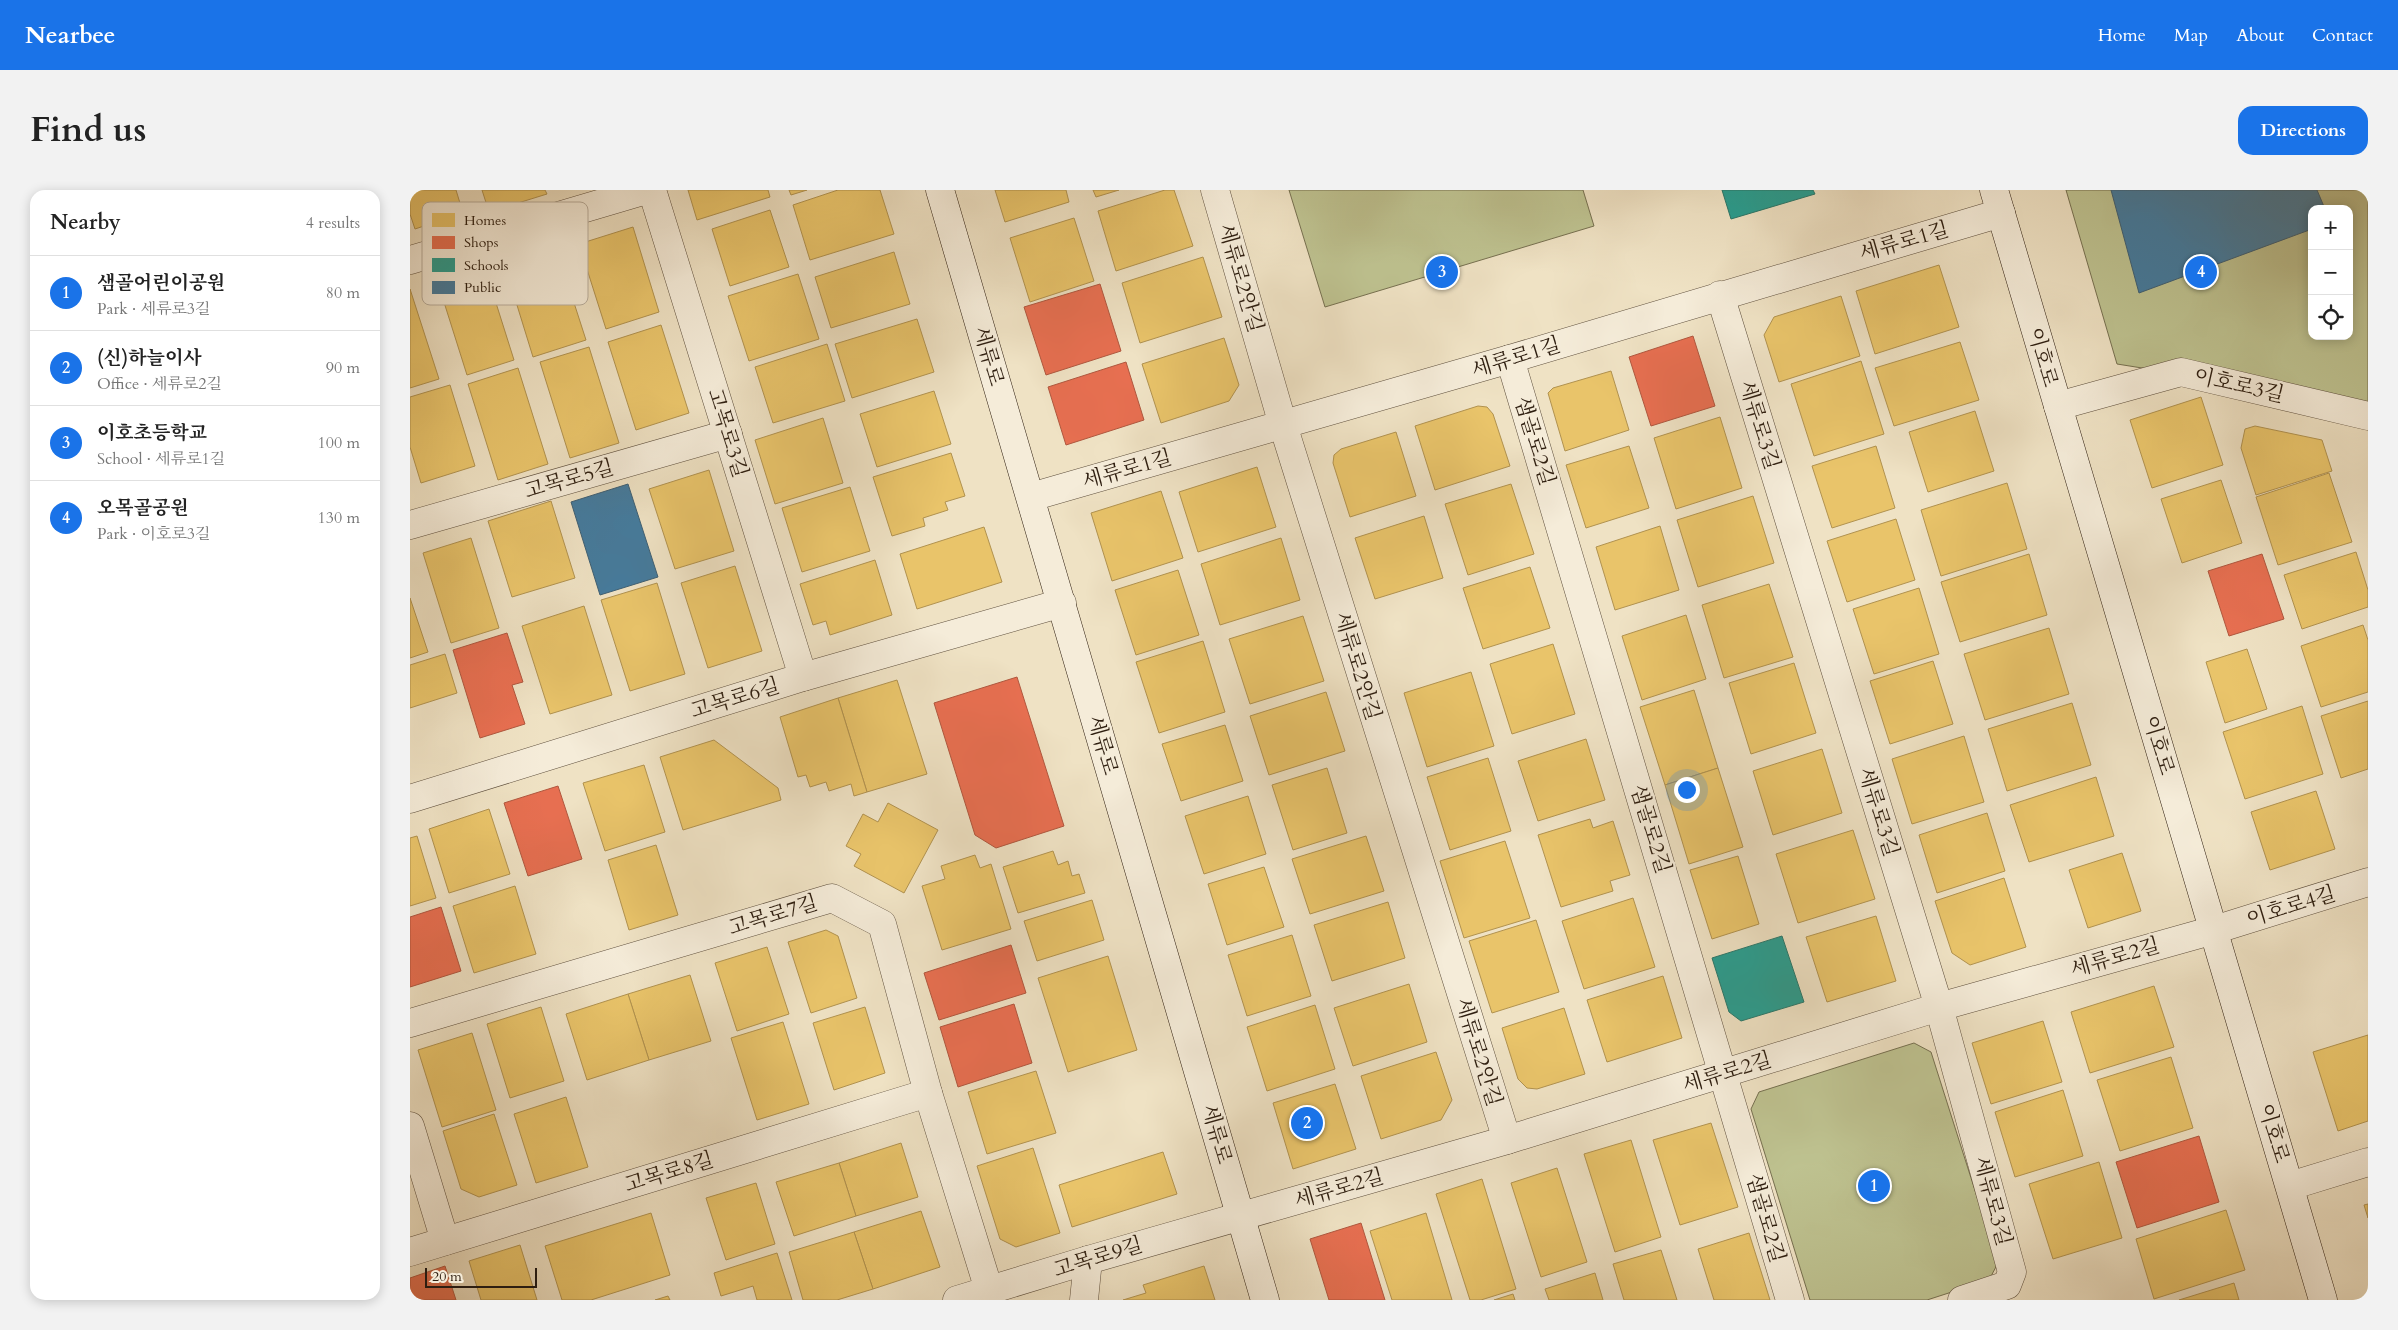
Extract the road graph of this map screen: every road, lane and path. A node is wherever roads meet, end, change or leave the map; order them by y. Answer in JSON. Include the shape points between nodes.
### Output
{"nodes":[{"id":1,"x":646,"y":190,"type":"edge"},
{"id":2,"x":652,"y":190,"type":"edge"},
{"id":3,"x":940,"y":190,"type":"edge"},
{"id":4,"x":1215,"y":190,"type":"edge"},
{"id":5,"x":1998,"y":201,"type":"edge"},
{"id":6,"x":588,"y":207,"type":"edge"},
{"id":7,"x":422,"y":256,"type":"edge"},
{"id":8,"x":410,"y":260,"type":"edge"},
{"id":9,"x":1720,"y":295,"type":"junction"},
{"id":10,"x":1510,"y":359,"type":"junction"},
{"id":11,"x":2058,"y":406,"type":"junction"},
{"id":12,"x":2366,"y":422,"type":"edge"},
{"id":13,"x":1283,"y":425,"type":"junction"},
{"id":14,"x":728,"y":434,"type":"junction"},
{"id":15,"x":1030,"y":497,"type":"junction"},
{"id":16,"x":410,"y":525,"type":"edge"},
{"id":17,"x":1062,"y":603,"type":"junction"},
{"id":18,"x":803,"y":677,"type":"junction"},
{"id":19,"x":410,"y":799,"type":"edge"},
{"id":20,"x":2368,"y":882,"type":"edge"},
{"id":21,"x":2214,"y":930,"type":"junction"},
{"id":22,"x":1939,"y":1007,"type":"junction"},
{"id":23,"x":410,"y":1023,"type":"edge"},
{"id":24,"x":1724,"y":1073,"type":"junction"},
{"id":25,"x":928,"y":1093,"type":"junction"},
{"id":26,"x":410,"y":1126,"type":"edge"},
{"id":27,"x":1507,"y":1140,"type":"junction"},
{"id":28,"x":2368,"y":1162,"type":"edge"},
{"id":29,"x":2290,"y":1186,"type":"junction"},
{"id":30,"x":1241,"y":1216,"type":"junction"},
{"id":31,"x":445,"y":1241,"type":"junction"},
{"id":32,"x":410,"y":1252,"type":"edge"},
{"id":33,"x":1088,"y":1260,"type":"junction"},
{"id":34,"x":989,"y":1290,"type":"junction"},
{"id":35,"x":957,"y":1300,"type":"edge"},
{"id":36,"x":1084,"y":1300,"type":"edge"},
{"id":37,"x":1265,"y":1300,"type":"edge"},
{"id":38,"x":1790,"y":1300,"type":"edge"},
{"id":39,"x":1962,"y":1300,"type":"edge"},
{"id":40,"x":2323,"y":1300,"type":"edge"}],
"edges":[{"from":1,"to":6,"type":"street"},
{"from":2,"to":14,"type":"street","name":"고목로3길"},
{"from":3,"to":15,"type":"street","name":"세류로"},
{"from":4,"to":13,"type":"street","name":"세류로2안길"},
{"from":5,"to":9,"type":"street","name":"세류로1길"},
{"from":5,"to":11,"type":"street","name":"이호로"},
{"from":7,"to":8,"type":"street"},
{"from":9,"to":10,"type":"street","name":"세류로1길"},
{"from":9,"to":22,"type":"street","name":"세류로3길"},
{"from":10,"to":13,"type":"street","name":"세류로1길"},
{"from":10,"to":24,"type":"street","name":"샘골로2길"},
{"from":11,"to":12,"type":"street","name":"이호로3길","via":[[2181,372],[2324,404]]},
{"from":11,"to":21,"type":"street","name":"이호로"},
{"from":13,"to":15,"type":"street","name":"세류로1길"},
{"from":13,"to":27,"type":"street","name":"세류로2안길"},
{"from":14,"to":16,"type":"street","name":"고목로5길"},
{"from":14,"to":18,"type":"street","name":"고목로3길"},
{"from":15,"to":17,"type":"street","name":"세류로"},
{"from":17,"to":18,"type":"street","name":"고목로6길"},
{"from":17,"to":30,"type":"street","name":"세류로"},
{"from":18,"to":19,"type":"street","name":"고목로6길"},
{"from":20,"to":21,"type":"street","name":"이호로4길"},
{"from":21,"to":22,"type":"street","name":"세류로2길"},
{"from":21,"to":29,"type":"street","name":"이호로"},
{"from":22,"to":24,"type":"street","name":"세류로2길"},
{"from":22,"to":39,"type":"street","name":"세류로3길","via":[[2012,1272],[2007,1285]]},
{"from":23,"to":25,"type":"street","name":"고목로7길","via":[[832,898],[882,924]]},
{"from":24,"to":27,"type":"street","name":"세류로2길"},
{"from":24,"to":38,"type":"street","name":"샘골로2길"},
{"from":25,"to":31,"type":"street","name":"고목로8길"},
{"from":25,"to":34,"type":"street","name":"고목로7길"},
{"from":26,"to":31,"type":"street"},
{"from":27,"to":30,"type":"street","name":"세류로2길"},
{"from":28,"to":29,"type":"street"},
{"from":29,"to":40,"type":"street","name":"이호로"},
{"from":30,"to":33,"type":"street","name":"고목로9길"},
{"from":30,"to":37,"type":"street","name":"세류로"},
{"from":31,"to":32,"type":"street","name":"고목로8길"},
{"from":33,"to":34,"type":"street","name":"고목로9길"},
{"from":33,"to":36,"type":"street"},
{"from":34,"to":35,"type":"street","name":"고목로9길"}]}
